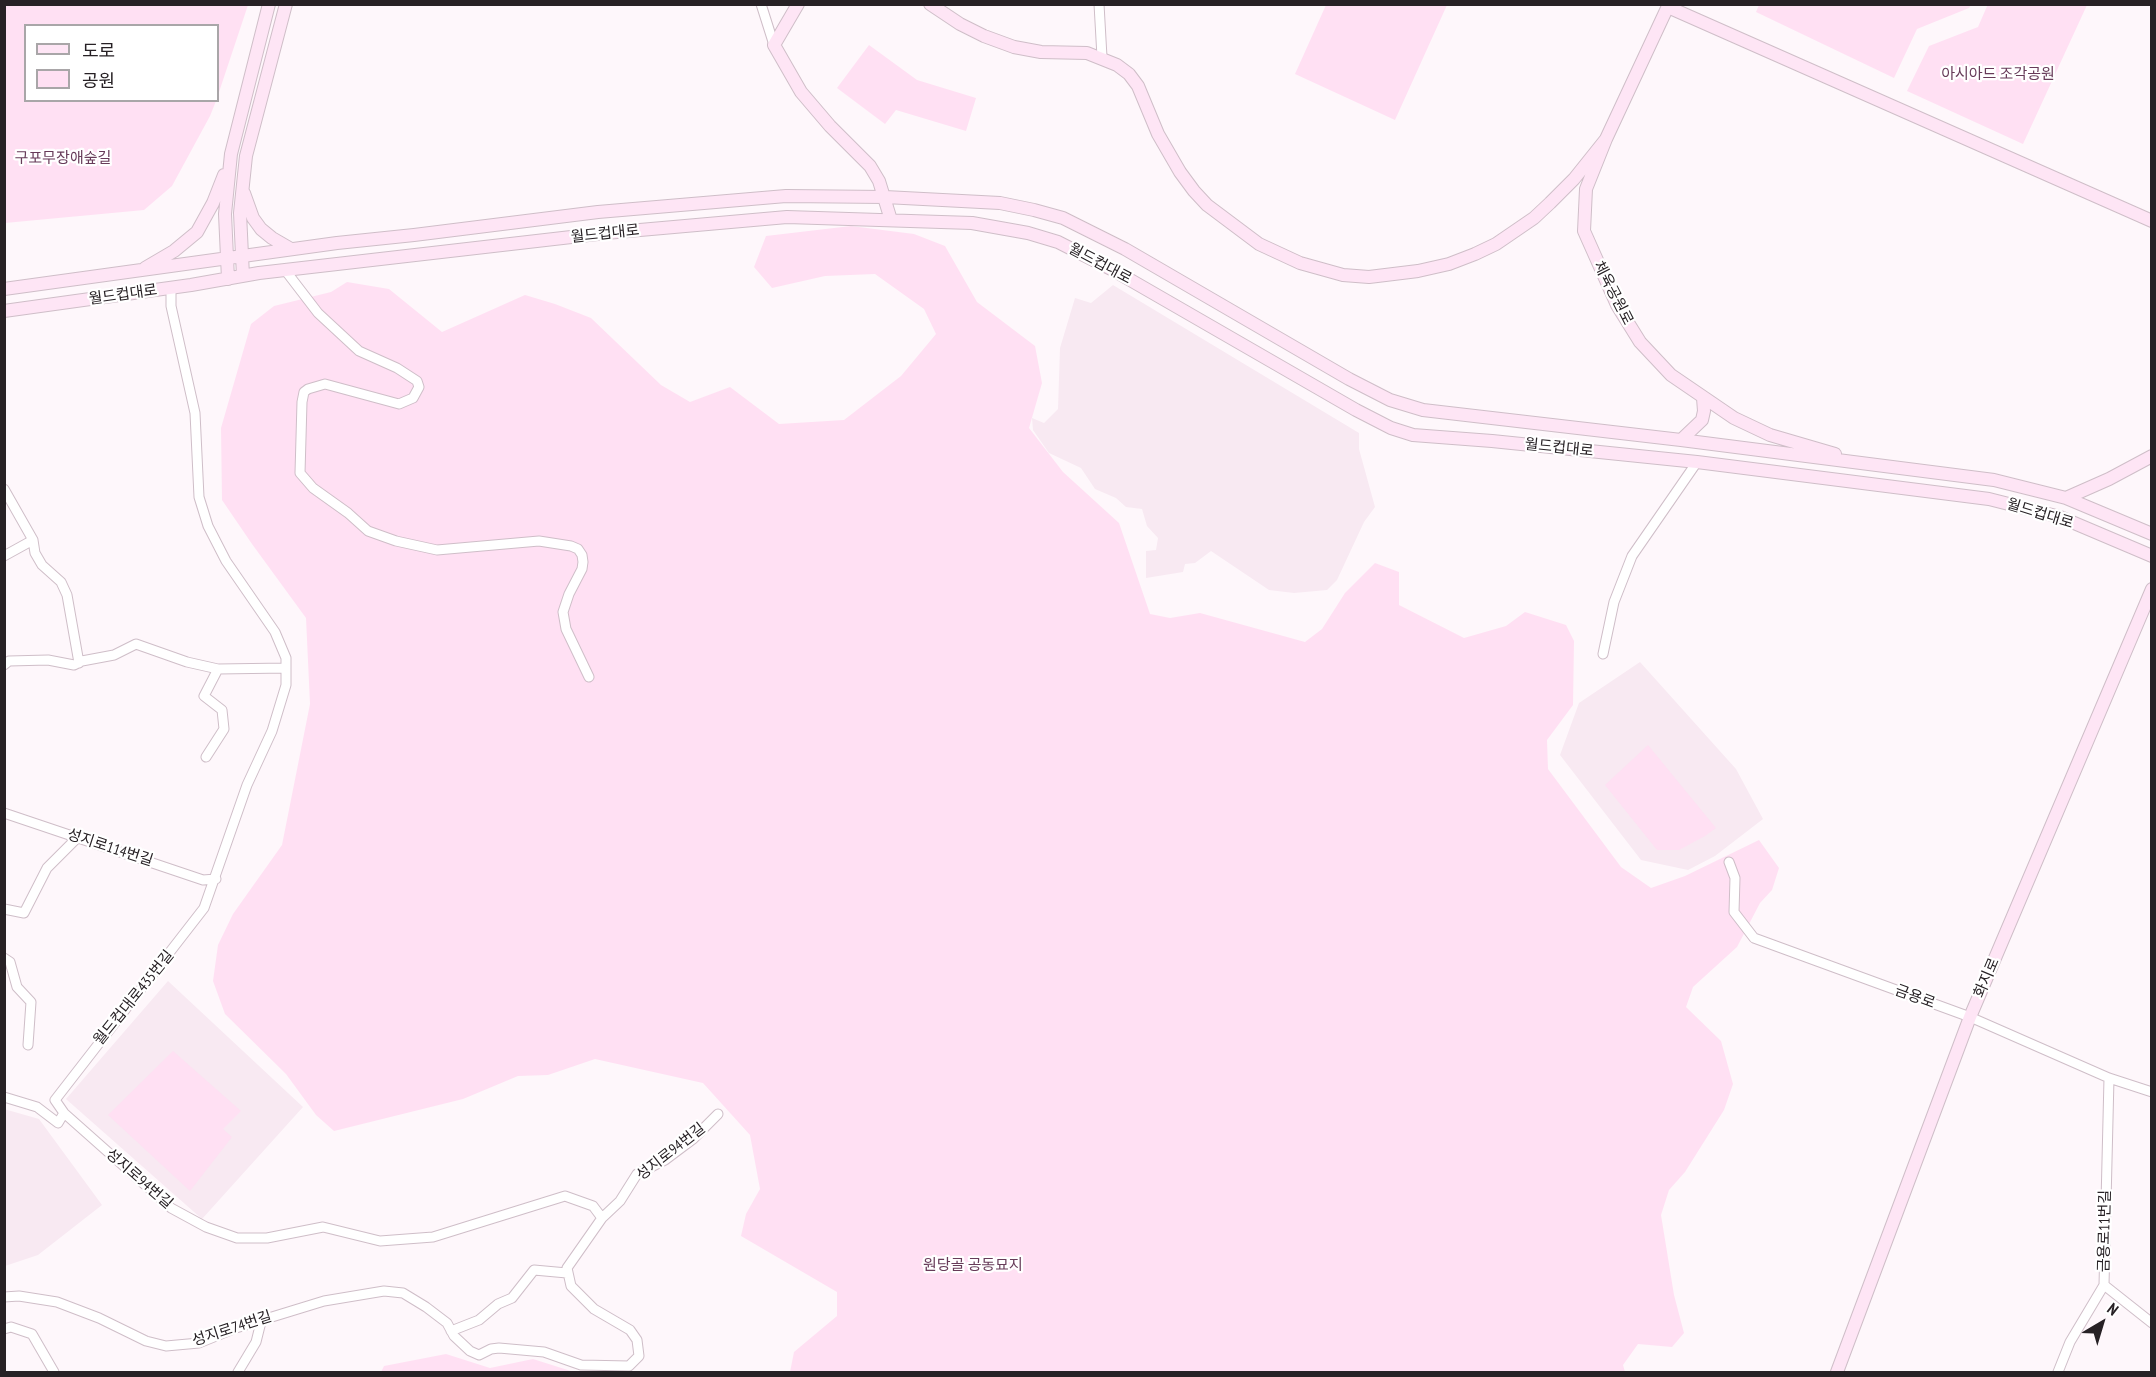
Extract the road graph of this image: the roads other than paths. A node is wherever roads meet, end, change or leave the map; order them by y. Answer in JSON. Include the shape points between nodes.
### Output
{"nodes":[{"id":1,"x":269,"y":4,"type":"edge"},
{"id":2,"x":286,"y":4,"type":"edge"},
{"id":3,"x":761,"y":4,"type":"edge"},
{"id":4,"x":798,"y":4,"type":"edge"},
{"id":5,"x":930,"y":4,"type":"edge"},
{"id":6,"x":1099,"y":4,"type":"edge"},
{"id":7,"x":1669,"y":6,"type":"edge"},
{"id":8,"x":774,"y":45,"type":"junction"},
{"id":9,"x":1102,"y":57,"type":"junction"},
{"id":10,"x":1606,"y":139,"type":"junction"},
{"id":11,"x":231,"y":154,"type":"junction"},
{"id":12,"x":242,"y":186,"type":"junction"},
{"id":13,"x":885,"y":197,"type":"junction"},
{"id":14,"x":891,"y":220,"type":"junction"},
{"id":15,"x":2151,"y":221,"type":"edge"},
{"id":16,"x":291,"y":249,"type":"junction"},
{"id":17,"x":241,"y":257,"type":"junction"},
{"id":18,"x":226,"y":259,"type":"junction"},
{"id":19,"x":285,"y":270,"type":"junction"},
{"id":20,"x":139,"y":271,"type":"junction"},
{"id":21,"x":243,"y":276,"type":"junction"},
{"id":22,"x":228,"y":279,"type":"junction"},
{"id":23,"x":171,"y":288,"type":"junction"},
{"id":24,"x":4,"y":290,"type":"edge"},
{"id":25,"x":4,"y":311,"type":"edge"},
{"id":26,"x":1703,"y":398,"type":"junction"},
{"id":27,"x":1681,"y":440,"type":"junction"},
{"id":28,"x":2151,"y":456,"type":"edge"},
{"id":29,"x":1697,"y":462,"type":"junction"},
{"id":30,"x":1861,"y":463,"type":"junction"},
{"id":31,"x":4,"y":489,"type":"edge"},
{"id":32,"x":2066,"y":498,"type":"junction"},
{"id":33,"x":2151,"y":534,"type":"edge"},
{"id":34,"x":33,"y":540,"type":"junction"},
{"id":35,"x":4,"y":556,"type":"edge"},
{"id":36,"x":2151,"y":556,"type":"edge"},
{"id":37,"x":2151,"y":590,"type":"edge"},
{"id":38,"x":1603,"y":654,"type":"dead end"},
{"id":39,"x":79,"y":663,"type":"junction"},
{"id":40,"x":4,"y":665,"type":"edge"},
{"id":41,"x":286,"y":668,"type":"junction"},
{"id":42,"x":218,"y":669,"type":"junction"},
{"id":43,"x":589,"y":677,"type":"dead end"},
{"id":44,"x":206,"y":757,"type":"dead end"},
{"id":45,"x":4,"y":813,"type":"edge"},
{"id":46,"x":77,"y":837,"type":"junction"},
{"id":47,"x":1729,"y":862,"type":"dead end"},
{"id":48,"x":216,"y":879,"type":"junction"},
{"id":49,"x":4,"y":909,"type":"edge"},
{"id":50,"x":4,"y":958,"type":"edge"},
{"id":51,"x":1970,"y":1017,"type":"junction"},
{"id":52,"x":28,"y":1046,"type":"dead end"},
{"id":53,"x":2109,"y":1078,"type":"junction"},
{"id":54,"x":2151,"y":1092,"type":"edge"},
{"id":55,"x":4,"y":1097,"type":"edge"},
{"id":56,"x":64,"y":1113,"type":"junction"},
{"id":57,"x":718,"y":1114,"type":"dead end"},
{"id":58,"x":602,"y":1218,"type":"junction"},
{"id":59,"x":567,"y":1273,"type":"junction"},
{"id":60,"x":2104,"y":1285,"type":"junction"},
{"id":61,"x":4,"y":1297,"type":"edge"},
{"id":62,"x":261,"y":1322,"type":"junction"},
{"id":63,"x":2151,"y":1323,"type":"edge"},
{"id":64,"x":4,"y":1329,"type":"edge"},
{"id":65,"x":451,"y":1331,"type":"junction"},
{"id":66,"x":54,"y":1372,"type":"edge"},
{"id":67,"x":238,"y":1372,"type":"edge"},
{"id":68,"x":1837,"y":1372,"type":"edge"},
{"id":69,"x":2058,"y":1372,"type":"edge"}],
"edges":[{"from":1,"to":11,"type":"main road"},
{"from":2,"to":12,"type":"main road","via":[[246,156]]},
{"from":3,"to":8,"type":"street"},
{"from":4,"to":8,"type":"main road"},
{"from":5,"to":9,"type":"main road","via":[[960,24],[1014,46]]},
{"from":6,"to":9,"type":"street"},
{"from":7,"to":10,"type":"main road","name":"체육공원로"},
{"from":7,"to":15,"type":"main road"},
{"from":8,"to":13,"type":"main road","via":[[801,92],[870,166]]},
{"from":9,"to":10,"type":"main road","via":[[1118,65],[1138,86],[1158,134],[1194,191],[1259,244],[1300,263],[1343,275],[1370,277],[1418,271],[1475,254],[1534,218]]},
{"from":10,"to":26,"type":"main road","name":"체육공원로","via":[[1586,189],[1584,231],[1617,305],[1640,342],[1671,375]]},
{"from":11,"to":18,"type":"main road","via":[[225,214]]},
{"from":11,"to":20,"type":"main road","via":[[213,203],[197,232]]},
{"from":12,"to":16,"type":"main road","via":[[261,229]]},
{"from":12,"to":17,"type":"main road"},
{"from":13,"to":14,"type":"main road"},
{"from":13,"to":16,"type":"main road","name":"월드컵대로","via":[[786,196],[610,211]]},
{"from":13,"to":27,"type":"main road","name":"월드컵대로","via":[[1000,203],[1063,218],[1125,249],[1390,400],[1423,410]]},
{"from":14,"to":19,"type":"main road","name":"월드컵대로","via":[[787,217],[606,233]]},
{"from":14,"to":29,"type":"main road","name":"월드컵대로","via":[[999,226],[1058,242],[1356,410],[1413,435]]},
{"from":16,"to":17,"type":"main road","name":"월드컵대로"},
{"from":17,"to":18,"type":"main road","name":"월드컵대로"},
{"from":17,"to":21,"type":"main road"},
{"from":18,"to":20,"type":"main road","name":"월드컵대로"},
{"from":18,"to":22,"type":"main road"},
{"from":19,"to":21,"type":"main road","name":"월드컵대로"},
{"from":19,"to":43,"type":"street","via":[[318,312],[359,351],[397,368],[417,381],[419,387],[413,398],[399,404],[325,384],[308,389],[302,402],[300,474],[368,531],[396,542],[437,550],[539,541],[578,549],[584,562],[563,612],[570,639]]},
{"from":20,"to":24,"type":"main road","name":"월드컵대로"},
{"from":21,"to":22,"type":"main road","name":"월드컵대로"},
{"from":22,"to":23,"type":"main road","name":"월드컵대로"},
{"from":23,"to":25,"type":"main road","name":"월드컵대로"},
{"from":23,"to":41,"type":"street","via":[[171,306],[195,413],[202,507],[226,561],[274,632],[286,658]]},
{"from":26,"to":27,"type":"main road","via":[[1702,420]]},
{"from":26,"to":30,"type":"main road","name":"체육공원로","via":[[1770,435]]},
{"from":27,"to":30,"type":"main road","name":"월드컵대로"},
{"from":28,"to":32,"type":"main road"},
{"from":29,"to":36,"type":"main road","name":"월드컵대로","via":[[1989,499],[2060,517]]},
{"from":29,"to":38,"type":"street","via":[[1632,556],[1614,602]]},
{"from":30,"to":32,"type":"main road","name":"월드컵대로","via":[[1994,480]]},
{"from":31,"to":34,"type":"street"},
{"from":32,"to":33,"type":"main road","name":"월드컵대로"},
{"from":34,"to":35,"type":"street"},
{"from":34,"to":39,"type":"street","via":[[35,554],[61,582],[67,595]]},
{"from":37,"to":51,"type":"main road","name":"화지로"},
{"from":39,"to":40,"type":"street","via":[[74,666],[38,660],[9,661]]},
{"from":39,"to":42,"type":"street","via":[[114,655],[136,644]]},
{"from":41,"to":42,"type":"street"},
{"from":41,"to":48,"type":"street","via":[[286,685],[272,730],[247,785]]},
{"from":42,"to":44,"type":"street","via":[[204,696],[222,710],[224,729]]},
{"from":45,"to":46,"type":"street","name":"성지로114번길"},
{"from":46,"to":48,"type":"street","name":"성지로114번길","via":[[204,880]]},
{"from":46,"to":49,"type":"street","via":[[48,868],[24,913]]},
{"from":47,"to":51,"type":"street","name":"금용로","via":[[1735,878],[1734,912],[1754,938]]},
{"from":48,"to":56,"type":"street","name":"월드컵대로435번길","via":[[204,908],[55,1100]]},
{"from":50,"to":52,"type":"street","via":[[10,962],[16,987],[31,1002]]},
{"from":51,"to":53,"type":"street","name":"금용로"},
{"from":51,"to":68,"type":"main road","name":"화지로"},
{"from":53,"to":54,"type":"street","name":"금용로"},
{"from":53,"to":60,"type":"street","name":"금용로11번길"},
{"from":55,"to":56,"type":"street","via":[[37,1107],[58,1123]]},
{"from":56,"to":58,"type":"street","name":"성지로94번길","via":[[171,1208],[237,1238],[267,1238],[323,1227],[380,1241],[433,1237],[566,1196],[593,1206]]},
{"from":57,"to":58,"type":"street","name":"성지로94번길","via":[[665,1160],[637,1174],[620,1201]]},
{"from":58,"to":59,"type":"street","name":"성지로94번길","via":[[579,1248]]},
{"from":59,"to":65,"type":"street","via":[[534,1270],[512,1298],[479,1320]]},
{"from":59,"to":65,"type":"street","name":"성지로74번길","via":[[571,1286],[594,1309],[630,1330],[637,1340],[639,1356],[629,1366],[581,1365],[544,1352],[499,1348],[479,1355]]},
{"from":60,"to":63,"type":"street"},
{"from":60,"to":69,"type":"street","name":"금용로11번길","via":[[2070,1342]]},
{"from":61,"to":62,"type":"street","name":"성지로74번길","via":[[57,1302],[166,1346],[199,1343]]},
{"from":62,"to":65,"type":"street","name":"성지로74번길","via":[[324,1301],[384,1291],[403,1293],[426,1306]]},
{"from":62,"to":67,"type":"street","via":[[256,1342]]},
{"from":64,"to":66,"type":"street","via":[[32,1334]]}]}
